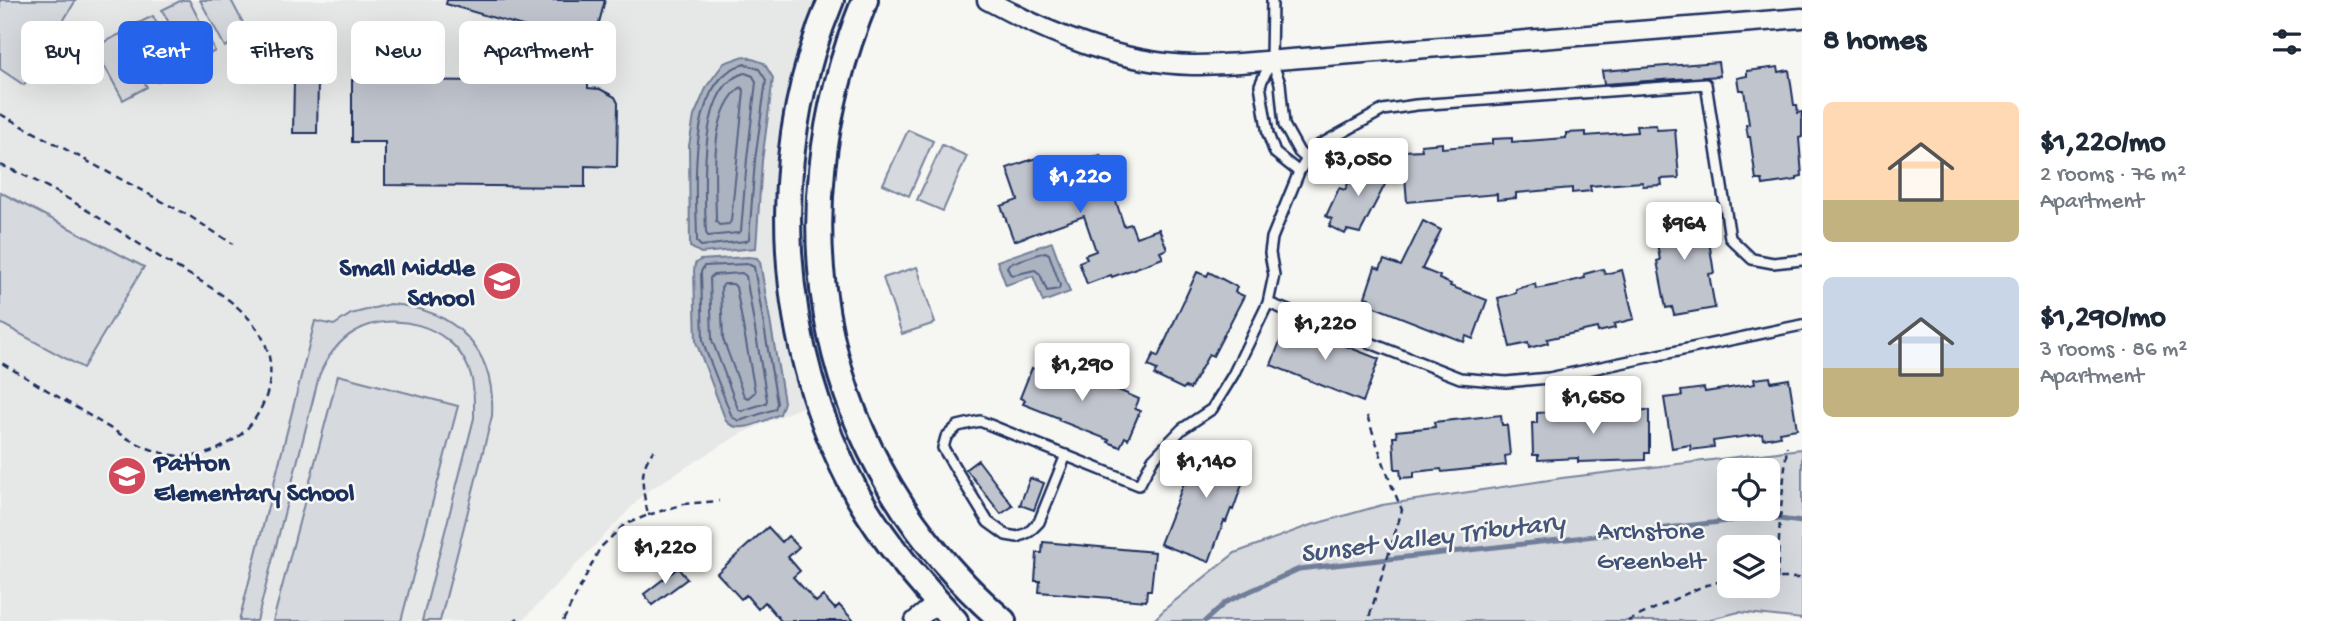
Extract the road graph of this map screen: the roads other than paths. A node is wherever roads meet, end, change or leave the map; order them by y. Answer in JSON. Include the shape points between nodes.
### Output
{"nodes":[{"id":1,"x":831,"y":0,"type":"edge"},
{"id":2,"x":865,"y":0,"type":"edge"},
{"id":3,"x":987,"y":0,"type":"edge"},
{"id":4,"x":1272,"y":0,"type":"edge"},
{"id":5,"x":1802,"y":18,"type":"edge"},
{"id":6,"x":1271,"y":60,"type":"junction"},
{"id":7,"x":1307,"y":159,"type":"junction"},
{"id":8,"x":1299,"y":172,"type":"junction"},
{"id":9,"x":1802,"y":260,"type":"edge"},
{"id":10,"x":1268,"y":303,"type":"junction"},
{"id":11,"x":1802,"y":326,"type":"edge"},
{"id":12,"x":1066,"y":455,"type":"junction"},
{"id":13,"x":937,"y":602,"type":"junction"},
{"id":14,"x":915,"y":621,"type":"edge"},
{"id":15,"x":955,"y":621,"type":"edge"},
{"id":16,"x":1003,"y":621,"type":"edge"}],
"edges":[{"from":1,"to":13,"type":"street","via":[[804,85],[789,182],[791,285],[799,333],[827,429],[859,498]]},
{"from":2,"to":16,"type":"street","via":[[833,98],[821,181],[820,260],[830,334],[855,417],[898,502],[951,571]]},
{"from":3,"to":6,"type":"street","via":[[1078,42],[1133,58],[1192,65]]},
{"from":4,"to":6,"type":"lane"},
{"from":5,"to":6,"type":"street"},
{"from":6,"to":7,"type":"lane","via":[[1284,125]]},
{"from":6,"to":8,"type":"lane","via":[[1260,85],[1268,134],[1275,153]]},
{"from":7,"to":8,"type":"lane"},
{"from":7,"to":9,"type":"lane","via":[[1316,148],[1382,110],[1706,84],[1730,238],[1752,259],[1773,263]]},
{"from":8,"to":10,"type":"lane","via":[[1272,238],[1274,275]]},
{"from":10,"to":11,"type":"lane","via":[[1460,378],[1506,382]]},
{"from":10,"to":12,"type":"lane","via":[[1212,408],[1182,429],[1153,459],[1139,485]]},
{"from":12,"to":12,"type":"lane","via":[[980,421],[958,426],[946,437],[943,448],[988,522],[1006,535],[1018,537],[1039,522]]},
{"from":13,"to":14,"type":"street"},
{"from":13,"to":15,"type":"street"}]}
